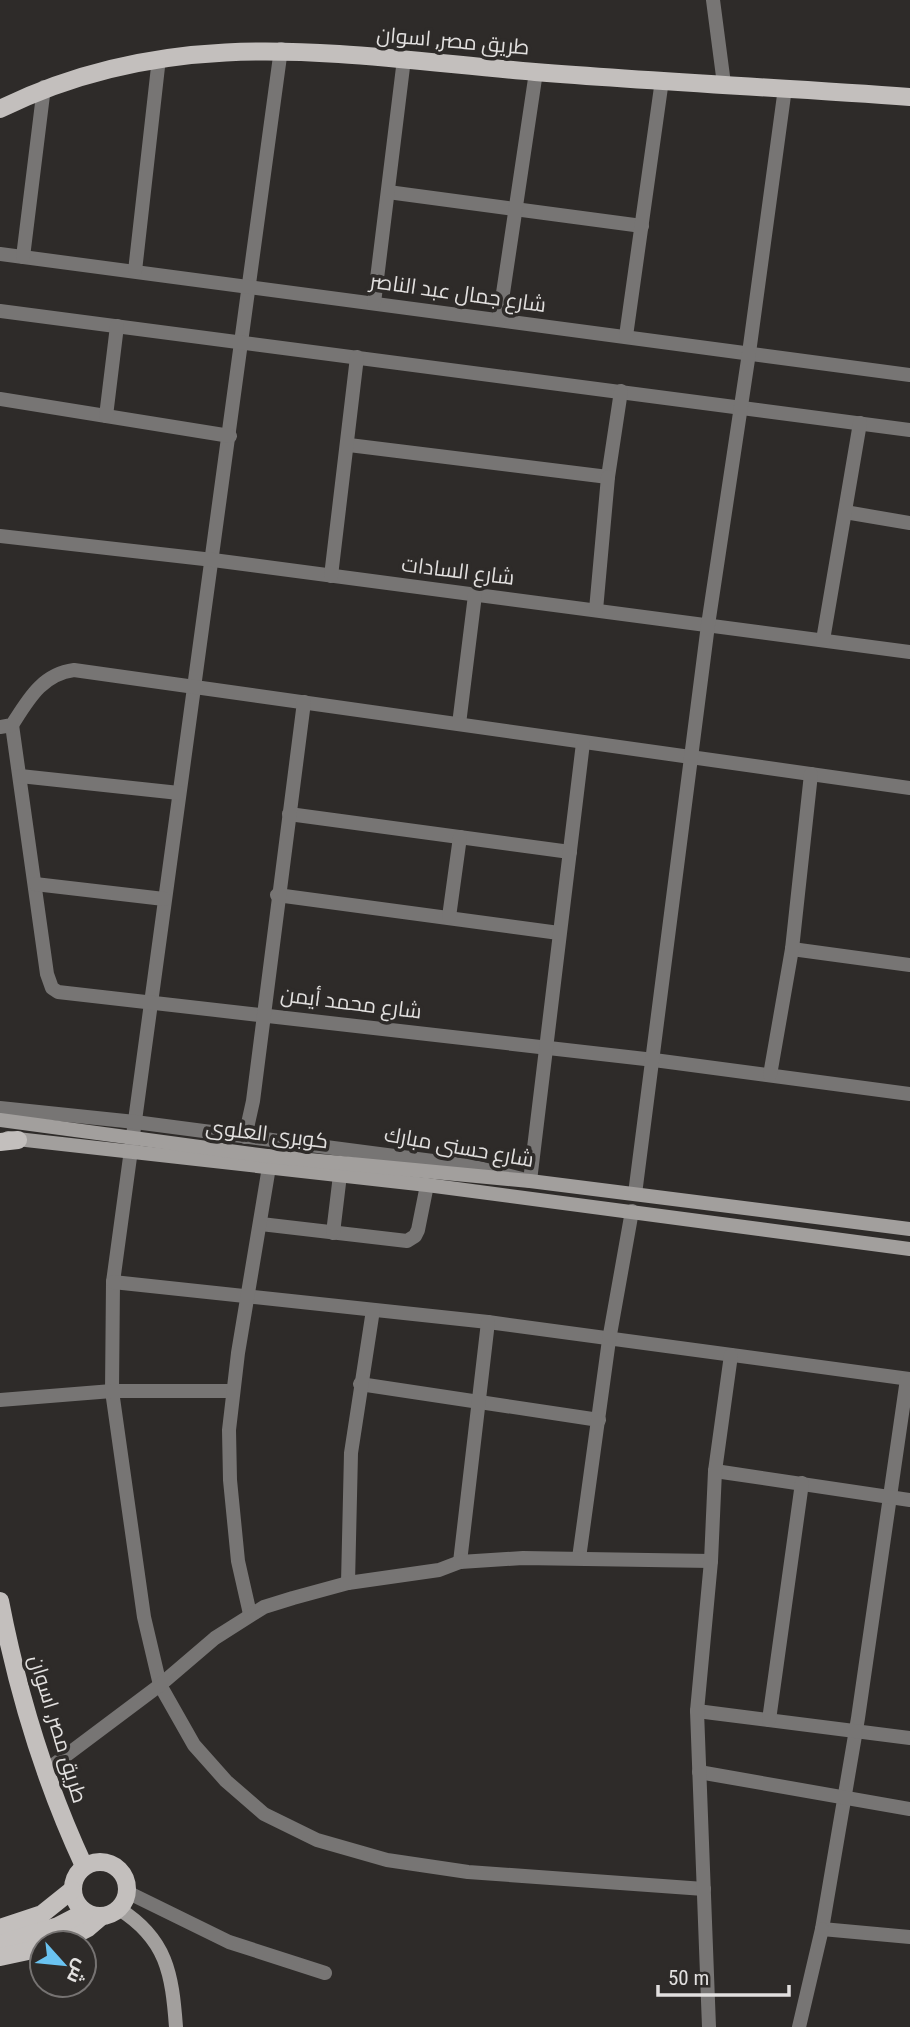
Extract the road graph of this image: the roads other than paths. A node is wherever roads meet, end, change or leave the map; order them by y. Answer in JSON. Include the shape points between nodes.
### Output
{"nodes":[{"id":1,"x":713,"y":0,"type":"edge"},
{"id":2,"x":281,"y":49,"type":"junction"},
{"id":3,"x":159,"y":58,"type":"junction"},
{"id":4,"x":404,"y":59,"type":"junction"},
{"id":5,"x":536,"y":72,"type":"junction"},
{"id":6,"x":662,"y":80,"type":"junction"},
{"id":7,"x":724,"y":84,"type":"junction"},
{"id":8,"x":44,"y":87,"type":"junction"},
{"id":9,"x":785,"y":88,"type":"junction"},
{"id":10,"x":910,"y":97,"type":"edge"},
{"id":11,"x":0,"y":109,"type":"edge"},
{"id":12,"x":388,"y":192,"type":"junction"},
{"id":13,"x":515,"y":209,"type":"junction"},
{"id":14,"x":642,"y":226,"type":"junction"},
{"id":15,"x":0,"y":254,"type":"edge"},
{"id":16,"x":23,"y":257,"type":"junction"},
{"id":17,"x":135,"y":271,"type":"junction"},
{"id":18,"x":250,"y":287,"type":"junction"},
{"id":19,"x":374,"y":303,"type":"junction"},
{"id":20,"x":0,"y":312,"type":"edge"},
{"id":21,"x":499,"y":320,"type":"junction"},
{"id":22,"x":117,"y":326,"type":"junction"},
{"id":23,"x":626,"y":336,"type":"junction"},
{"id":24,"x":242,"y":342,"type":"junction"},
{"id":25,"x":750,"y":353,"type":"junction"},
{"id":26,"x":357,"y":357,"type":"junction"},
{"id":27,"x":910,"y":375,"type":"edge"},
{"id":28,"x":621,"y":391,"type":"junction"},
{"id":29,"x":0,"y":399,"type":"edge"},
{"id":30,"x":741,"y":407,"type":"junction"},
{"id":31,"x":106,"y":416,"type":"junction"},
{"id":32,"x":860,"y":423,"type":"junction"},
{"id":33,"x":910,"y":430,"type":"edge"},
{"id":34,"x":230,"y":436,"type":"junction"},
{"id":35,"x":349,"y":445,"type":"junction"},
{"id":36,"x":608,"y":477,"type":"junction"},
{"id":37,"x":845,"y":512,"type":"junction"},
{"id":38,"x":910,"y":523,"type":"edge"},
{"id":39,"x":0,"y":536,"type":"edge"},
{"id":40,"x":213,"y":560,"type":"junction"},
{"id":41,"x":331,"y":576,"type":"junction"},
{"id":42,"x":475,"y":595,"type":"junction"},
{"id":43,"x":596,"y":610,"type":"junction"},
{"id":44,"x":708,"y":625,"type":"junction"},
{"id":45,"x":823,"y":640,"type":"junction"},
{"id":46,"x":910,"y":652,"type":"edge"},
{"id":47,"x":195,"y":688,"type":"junction"},
{"id":48,"x":304,"y":702,"type":"junction"},
{"id":49,"x":458,"y":724,"type":"junction"},
{"id":50,"x":6,"y":726,"type":"edge"},
{"id":51,"x":583,"y":743,"type":"junction"},
{"id":52,"x":692,"y":758,"type":"junction"},
{"id":53,"x":811,"y":774,"type":"junction"},
{"id":54,"x":20,"y":776,"type":"junction"},
{"id":55,"x":910,"y":788,"type":"edge"},
{"id":56,"x":179,"y":793,"type":"junction"},
{"id":57,"x":289,"y":814,"type":"junction"},
{"id":58,"x":460,"y":837,"type":"junction"},
{"id":59,"x":570,"y":852,"type":"junction"},
{"id":60,"x":35,"y":884,"type":"junction"},
{"id":61,"x":278,"y":895,"type":"junction"},
{"id":62,"x":164,"y":899,"type":"junction"},
{"id":63,"x":449,"y":917,"type":"junction"},
{"id":64,"x":559,"y":933,"type":"junction"},
{"id":65,"x":792,"y":949,"type":"junction"},
{"id":66,"x":910,"y":965,"type":"edge"},
{"id":67,"x":149,"y":1002,"type":"junction"},
{"id":68,"x":262,"y":1013,"type":"junction"},
{"id":69,"x":545,"y":1047,"type":"junction"},
{"id":70,"x":654,"y":1060,"type":"junction"},
{"id":71,"x":770,"y":1075,"type":"junction"},
{"id":72,"x":910,"y":1094,"type":"edge"},
{"id":73,"x":0,"y":1108,"type":"edge"},
{"id":74,"x":0,"y":1120,"type":"edge"},
{"id":75,"x":135,"y":1122,"type":"junction"},
{"id":76,"x":245,"y":1137,"type":"junction"},
{"id":77,"x":6,"y":1139,"type":"edge"},
{"id":78,"x":131,"y":1150,"type":"junction"},
{"id":79,"x":268,"y":1161,"type":"junction"},
{"id":80,"x":340,"y":1175,"type":"junction"},
{"id":81,"x":530,"y":1181,"type":"junction"},
{"id":82,"x":426,"y":1185,"type":"junction"},
{"id":83,"x":635,"y":1194,"type":"junction"},
{"id":84,"x":632,"y":1211,"type":"junction"},
{"id":85,"x":261,"y":1224,"type":"junction"},
{"id":86,"x":910,"y":1229,"type":"edge"},
{"id":87,"x":333,"y":1233,"type":"junction"},
{"id":88,"x":910,"y":1249,"type":"edge"},
{"id":89,"x":113,"y":1282,"type":"junction"},
{"id":90,"x":249,"y":1297,"type":"junction"},
{"id":91,"x":373,"y":1310,"type":"junction"},
{"id":92,"x":488,"y":1322,"type":"junction"},
{"id":93,"x":610,"y":1340,"type":"junction"},
{"id":94,"x":732,"y":1354,"type":"junction"},
{"id":95,"x":909,"y":1379,"type":"edge"},
{"id":96,"x":360,"y":1384,"type":"junction"},
{"id":97,"x":112,"y":1391,"type":"junction"},
{"id":98,"x":233,"y":1391,"type":"junction"},
{"id":99,"x":0,"y":1400,"type":"edge"},
{"id":100,"x":478,"y":1404,"type":"junction"},
{"id":101,"x":598,"y":1420,"type":"junction"},
{"id":102,"x":715,"y":1471,"type":"junction"},
{"id":103,"x":802,"y":1483,"type":"junction"},
{"id":104,"x":890,"y":1498,"type":"junction"},
{"id":105,"x":910,"y":1500,"type":"edge"},
{"id":106,"x":579,"y":1558,"type":"junction"},
{"id":107,"x":711,"y":1561,"type":"junction"},
{"id":108,"x":460,"y":1562,"type":"junction"},
{"id":109,"x":348,"y":1583,"type":"junction"},
{"id":110,"x":0,"y":1601,"type":"edge"},
{"id":111,"x":250,"y":1615,"type":"junction"},
{"id":112,"x":160,"y":1685,"type":"junction"},
{"id":113,"x":697,"y":1712,"type":"junction"},
{"id":114,"x":769,"y":1720,"type":"junction"},
{"id":115,"x":856,"y":1731,"type":"junction"},
{"id":116,"x":910,"y":1738,"type":"edge"},
{"id":117,"x":44,"y":1772,"type":"junction"},
{"id":118,"x":699,"y":1772,"type":"junction"},
{"id":119,"x":845,"y":1796,"type":"junction"},
{"id":120,"x":910,"y":1810,"type":"edge"},
{"id":121,"x":85,"y":1866,"type":"junction"},
{"id":122,"x":704,"y":1889,"type":"junction"},
{"id":123,"x":72,"y":1890,"type":"junction"},
{"id":124,"x":127,"y":1892,"type":"junction"},
{"id":125,"x":102,"y":1912,"type":"junction"},
{"id":126,"x":86,"y":1929,"type":"edge"},
{"id":127,"x":822,"y":1929,"type":"junction"},
{"id":128,"x":0,"y":1930,"type":"edge"},
{"id":129,"x":910,"y":1937,"type":"edge"},
{"id":130,"x":28,"y":1951,"type":"edge"},
{"id":131,"x":0,"y":1956,"type":"edge"},
{"id":132,"x":325,"y":1973,"type":"dead end"},
{"id":133,"x":176,"y":2027,"type":"edge"},
{"id":134,"x":709,"y":2027,"type":"edge"},
{"id":135,"x":799,"y":2027,"type":"edge"}],
"edges":[{"from":1,"to":7,"type":"street"},
{"from":2,"to":3,"type":"main road","name":"طريق مصر, اسوان"},
{"from":2,"to":4,"type":"main road","name":"طريق مصر, اسوان"},
{"from":2,"to":18,"type":"street"},
{"from":3,"to":8,"type":"main road","name":"طريق مصر, اسوان"},
{"from":3,"to":17,"type":"street"},
{"from":4,"to":5,"type":"main road","name":"طريق مصر, اسوان"},
{"from":4,"to":12,"type":"street"},
{"from":5,"to":6,"type":"main road","name":"طريق مصر, اسوان"},
{"from":5,"to":13,"type":"street"},
{"from":6,"to":7,"type":"main road","name":"طريق مصر, اسوان"},
{"from":6,"to":14,"type":"street"},
{"from":7,"to":9,"type":"main road","name":"طريق مصر, اسوان"},
{"from":8,"to":11,"type":"main road","name":"طريق مصر, اسوان"},
{"from":8,"to":16,"type":"street"},
{"from":9,"to":10,"type":"main road","name":"طريق مصر, اسوان"},
{"from":9,"to":25,"type":"street"},
{"from":12,"to":13,"type":"street"},
{"from":12,"to":19,"type":"street"},
{"from":13,"to":14,"type":"street"},
{"from":13,"to":21,"type":"street"},
{"from":14,"to":23,"type":"street"},
{"from":15,"to":16,"type":"street","name":"شارع جمال عبد الناصر"},
{"from":16,"to":17,"type":"street","name":"شارع جمال عبد الناصر"},
{"from":17,"to":18,"type":"street","name":"شارع جمال عبد الناصر"},
{"from":18,"to":19,"type":"street","name":"شارع جمال عبد الناصر"},
{"from":18,"to":24,"type":"street"},
{"from":19,"to":21,"type":"street","name":"شارع جمال عبد الناصر"},
{"from":20,"to":22,"type":"street"},
{"from":21,"to":23,"type":"street","name":"شارع جمال عبد الناصر"},
{"from":22,"to":24,"type":"street"},
{"from":22,"to":31,"type":"street"},
{"from":23,"to":25,"type":"street","name":"شارع جمال عبد الناصر"},
{"from":24,"to":26,"type":"street"},
{"from":24,"to":34,"type":"street"},
{"from":25,"to":27,"type":"street","name":"شارع جمال عبد الناصر"},
{"from":25,"to":30,"type":"street"},
{"from":26,"to":28,"type":"street"},
{"from":26,"to":35,"type":"street"},
{"from":28,"to":30,"type":"street"},
{"from":28,"to":36,"type":"street"},
{"from":29,"to":31,"type":"street"},
{"from":30,"to":32,"type":"street"},
{"from":30,"to":44,"type":"street"},
{"from":31,"to":34,"type":"street"},
{"from":32,"to":33,"type":"street"},
{"from":32,"to":37,"type":"street"},
{"from":34,"to":40,"type":"street"},
{"from":35,"to":36,"type":"street"},
{"from":35,"to":41,"type":"street"},
{"from":36,"to":43,"type":"street"},
{"from":37,"to":38,"type":"street"},
{"from":37,"to":45,"type":"street"},
{"from":39,"to":40,"type":"street","name":"شارع السادات"},
{"from":40,"to":41,"type":"street","name":"شارع السادات"},
{"from":40,"to":47,"type":"street"},
{"from":41,"to":42,"type":"street","name":"شارع السادات"},
{"from":42,"to":43,"type":"street","name":"شارع السادات"},
{"from":42,"to":49,"type":"street"},
{"from":43,"to":44,"type":"street","name":"شارع السادات"},
{"from":44,"to":45,"type":"street","name":"شارع السادات"},
{"from":44,"to":52,"type":"street"},
{"from":45,"to":46,"type":"street","name":"شارع السادات"},
{"from":47,"to":48,"type":"street"},
{"from":47,"to":50,"type":"street","via":[[74,670],[61,672],[38,687]]},
{"from":47,"to":56,"type":"street"},
{"from":48,"to":49,"type":"street"},
{"from":48,"to":57,"type":"street"},
{"from":49,"to":51,"type":"street"},
{"from":50,"to":54,"type":"street","name":"شارع محمد أيمن"},
{"from":51,"to":52,"type":"street"},
{"from":51,"to":59,"type":"street"},
{"from":52,"to":53,"type":"street"},
{"from":52,"to":70,"type":"street"},
{"from":53,"to":55,"type":"street"},
{"from":53,"to":65,"type":"street"},
{"from":54,"to":56,"type":"street"},
{"from":54,"to":60,"type":"street","name":"شارع محمد أيمن"},
{"from":56,"to":62,"type":"street"},
{"from":57,"to":58,"type":"street"},
{"from":57,"to":61,"type":"street"},
{"from":58,"to":59,"type":"street"},
{"from":58,"to":63,"type":"street"},
{"from":59,"to":64,"type":"street"},
{"from":60,"to":62,"type":"street"},
{"from":60,"to":67,"type":"street","name":"شارع محمد أيمن","via":[[52,988],[67,995]]},
{"from":61,"to":63,"type":"street"},
{"from":61,"to":68,"type":"street"},
{"from":62,"to":67,"type":"street"},
{"from":63,"to":64,"type":"street"},
{"from":64,"to":69,"type":"street"},
{"from":65,"to":66,"type":"street"},
{"from":65,"to":71,"type":"street"},
{"from":67,"to":68,"type":"street","name":"شارع محمد أيمن"},
{"from":67,"to":75,"type":"street"},
{"from":68,"to":69,"type":"street","name":"شارع محمد أيمن"},
{"from":68,"to":76,"type":"street"},
{"from":69,"to":70,"type":"street","name":"شارع محمد أيمن"},
{"from":69,"to":81,"type":"street"},
{"from":70,"to":71,"type":"street","name":"شارع محمد أيمن"},
{"from":70,"to":83,"type":"street"},
{"from":71,"to":72,"type":"street","name":"شارع محمد أيمن"},
{"from":73,"to":75,"type":"street","name":"شارع حسنى مبارك"},
{"from":74,"to":79,"type":"main road","name":"كوبرى العلوى","bridge":true},
{"from":75,"to":76,"type":"street","name":"شارع حسنى مبارك"},
{"from":75,"to":78,"type":"street"},
{"from":76,"to":81,"type":"street","name":"شارع حسنى مبارك","via":[[471,1167]]},
{"from":77,"to":78,"type":"main road","name":"شارع حسنى مبارك"},
{"from":78,"to":79,"type":"main road","name":"شارع حسنى مبارك"},
{"from":78,"to":89,"type":"street"},
{"from":79,"to":80,"type":"main road","name":"شارع حسنى مبارك"},
{"from":79,"to":81,"type":"main road","name":"كوبرى العلوى"},
{"from":79,"to":85,"type":"street"},
{"from":80,"to":82,"type":"main road","name":"شارع حسنى مبارك"},
{"from":80,"to":87,"type":"street"},
{"from":81,"to":83,"type":"main road","name":"شارع حسنى مبارك"},
{"from":82,"to":84,"type":"main road","name":"شارع حسنى مبارك"},
{"from":82,"to":87,"type":"street","via":[[418,1230],[412,1239]]},
{"from":83,"to":86,"type":"main road","name":"شارع حسنى مبارك"},
{"from":84,"to":88,"type":"main road","name":"شارع حسنى مبارك"},
{"from":84,"to":93,"type":"street"},
{"from":85,"to":87,"type":"street"},
{"from":85,"to":90,"type":"street"},
{"from":89,"to":90,"type":"street"},
{"from":89,"to":97,"type":"street"},
{"from":90,"to":91,"type":"street"},
{"from":90,"to":98,"type":"street"},
{"from":91,"to":92,"type":"street"},
{"from":91,"to":96,"type":"street"},
{"from":92,"to":93,"type":"street"},
{"from":92,"to":100,"type":"street"},
{"from":93,"to":94,"type":"street"},
{"from":93,"to":101,"type":"street"},
{"from":94,"to":95,"type":"street"},
{"from":94,"to":102,"type":"street"},
{"from":95,"to":104,"type":"street"},
{"from":96,"to":100,"type":"street"},
{"from":96,"to":109,"type":"street","via":[[351,1453]]},
{"from":97,"to":98,"type":"street"},
{"from":97,"to":99,"type":"street"},
{"from":97,"to":112,"type":"street","via":[[132,1544]]},
{"from":98,"to":111,"type":"street","via":[[230,1480],[238,1561]]},
{"from":100,"to":101,"type":"street"},
{"from":100,"to":108,"type":"street"},
{"from":101,"to":106,"type":"street"},
{"from":102,"to":103,"type":"street"},
{"from":102,"to":107,"type":"street"},
{"from":103,"to":104,"type":"street"},
{"from":103,"to":114,"type":"street"},
{"from":104,"to":105,"type":"street"},
{"from":104,"to":115,"type":"street"},
{"from":106,"to":107,"type":"street"},
{"from":106,"to":108,"type":"street"},
{"from":107,"to":113,"type":"street"},
{"from":108,"to":109,"type":"street","via":[[439,1570]]},
{"from":109,"to":111,"type":"street"},
{"from":110,"to":117,"type":"main road","name":"طريق مصر, اسوان","via":[[24,1713]]},
{"from":111,"to":112,"type":"street","via":[[192,1655]]},
{"from":112,"to":117,"type":"street"},
{"from":112,"to":122,"type":"street","via":[[194,1745],[226,1781],[264,1814],[317,1840],[387,1860],[468,1872]]},
{"from":113,"to":114,"type":"street"},
{"from":113,"to":118,"type":"street"},
{"from":114,"to":115,"type":"street"},
{"from":115,"to":116,"type":"street"},
{"from":115,"to":119,"type":"street"},
{"from":117,"to":121,"type":"main road","name":"طريق مصر, اسوان"},
{"from":118,"to":119,"type":"street"},
{"from":118,"to":122,"type":"street"},
{"from":119,"to":120,"type":"street"},
{"from":119,"to":127,"type":"street"},
{"from":121,"to":123,"type":"main road","via":[[75,1876]]},
{"from":121,"to":124,"type":"main road","via":[[110,1863],[124,1875]]},
{"from":122,"to":134,"type":"street"},
{"from":123,"to":125,"type":"main road","via":[[74,1899]]},
{"from":123,"to":128,"type":"main road","via":[[43,1914]]},
{"from":124,"to":125,"type":"main road"},
{"from":124,"to":132,"type":"street","via":[[229,1942]]},
{"from":125,"to":126,"type":"main road"},
{"from":125,"to":128,"type":"main road","via":[[58,1926]]},
{"from":125,"to":133,"type":"main road","via":[[138,1921],[164,1957],[172,1979]]},
{"from":127,"to":129,"type":"street"},
{"from":127,"to":135,"type":"street"},
{"from":130,"to":131,"type":"main road"}]}
